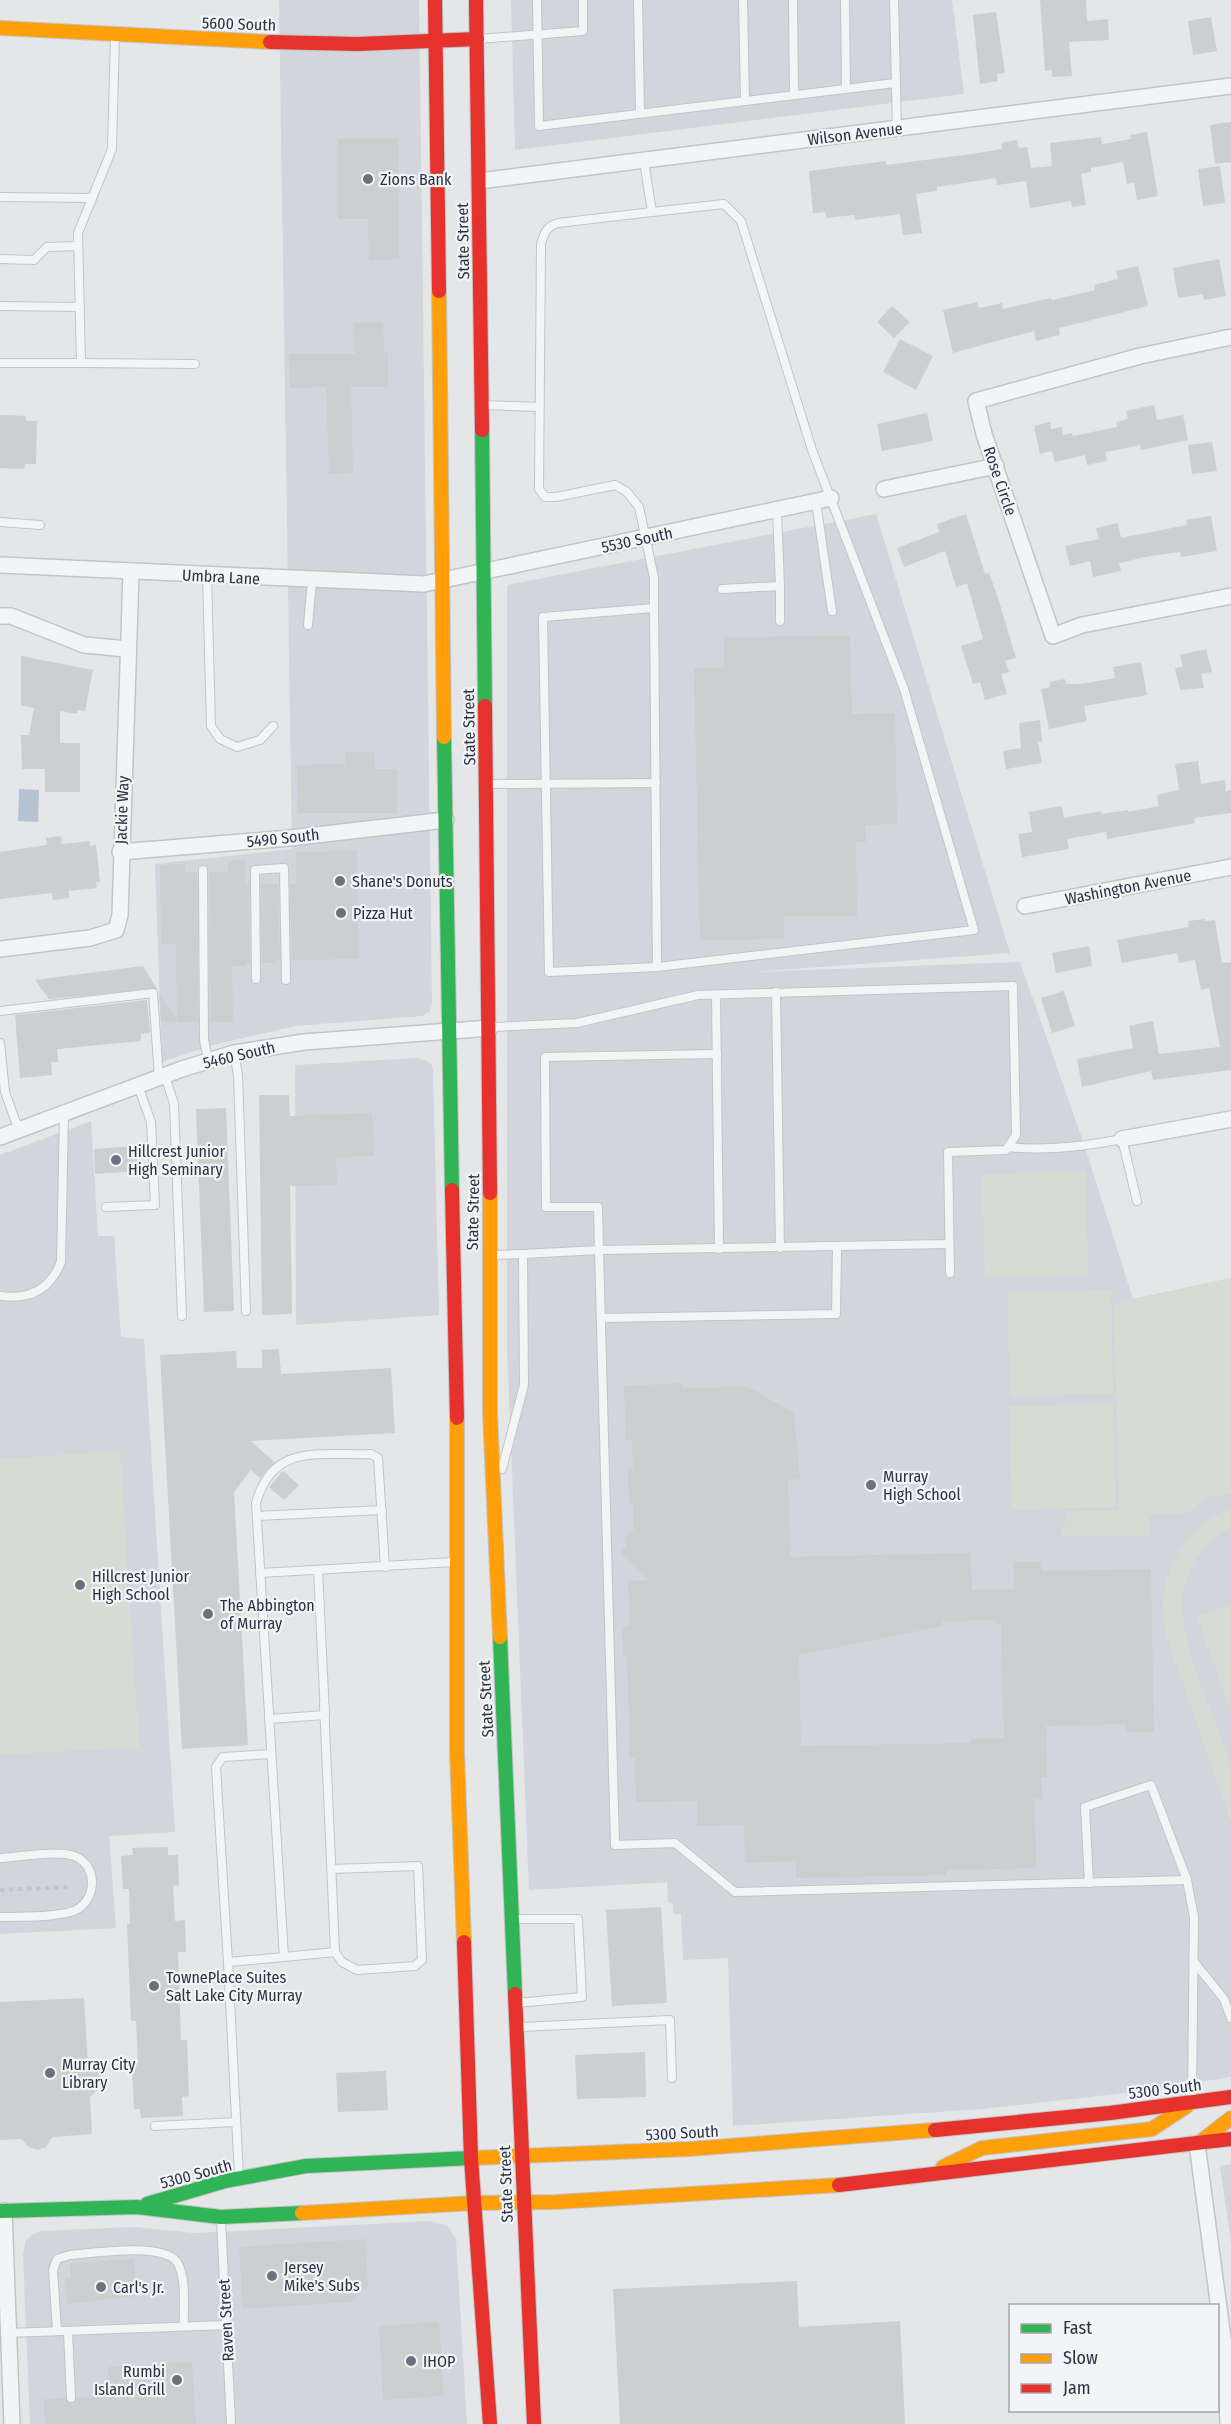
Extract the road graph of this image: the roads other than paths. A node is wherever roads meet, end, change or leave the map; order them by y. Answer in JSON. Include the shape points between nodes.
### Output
{"nodes":[{"id":1,"x":435,"y":0,"type":"edge"},
{"id":2,"x":476,"y":0,"type":"edge"},
{"id":3,"x":537,"y":0,"type":"edge"},
{"id":4,"x":583,"y":0,"type":"edge"},
{"id":5,"x":638,"y":0,"type":"edge"},
{"id":6,"x":743,"y":0,"type":"edge"},
{"id":7,"x":793,"y":0,"type":"edge"},
{"id":8,"x":845,"y":0,"type":"edge"},
{"id":9,"x":894,"y":0,"type":"edge"},
{"id":10,"x":0,"y":28,"type":"edge"},
{"id":11,"x":115,"y":32,"type":"junction"},
{"id":12,"x":537,"y":33,"type":"junction"},
{"id":13,"x":477,"y":39,"type":"junction"},
{"id":14,"x":436,"y":43,"type":"junction"},
{"id":15,"x":895,"y":83,"type":"junction"},
{"id":16,"x":1231,"y":86,"type":"edge"},
{"id":17,"x":846,"y":89,"type":"junction"},
{"id":18,"x":794,"y":95,"type":"junction"},
{"id":19,"x":745,"y":101,"type":"junction"},
{"id":20,"x":640,"y":113,"type":"junction"},
{"id":21,"x":897,"y":129,"type":"junction"},
{"id":22,"x":644,"y":161,"type":"junction"},
{"id":23,"x":479,"y":181,"type":"junction"},
{"id":24,"x":0,"y":197,"type":"edge"},
{"id":25,"x":92,"y":198,"type":"junction"},
{"id":26,"x":652,"y":212,"type":"junction"},
{"id":27,"x":78,"y":246,"type":"junction"},
{"id":28,"x":0,"y":259,"type":"edge"},
{"id":29,"x":0,"y":306,"type":"edge"},
{"id":30,"x":80,"y":308,"type":"junction"},
{"id":31,"x":1231,"y":337,"type":"edge"},
{"id":32,"x":0,"y":363,"type":"edge"},
{"id":33,"x":81,"y":363,"type":"junction"},
{"id":34,"x":195,"y":364,"type":"dead end"},
{"id":35,"x":482,"y":405,"type":"junction"},
{"id":36,"x":539,"y":407,"type":"junction"},
{"id":37,"x":996,"y":466,"type":"junction"},
{"id":38,"x":884,"y":489,"type":"dead end"},
{"id":39,"x":823,"y":500,"type":"junction"},
{"id":40,"x":777,"y":510,"type":"junction"},
{"id":41,"x":0,"y":522,"type":"edge"},
{"id":42,"x":40,"y":525,"type":"dead end"},
{"id":43,"x":646,"y":539,"type":"junction"},
{"id":44,"x":0,"y":565,"type":"edge"},
{"id":45,"x":131,"y":573,"type":"junction"},
{"id":46,"x":483,"y":574,"type":"junction"},
{"id":47,"x":207,"y":576,"type":"junction"},
{"id":48,"x":312,"y":581,"type":"junction"},
{"id":49,"x":443,"y":581,"type":"junction"},
{"id":50,"x":780,"y":586,"type":"junction"},
{"id":51,"x":722,"y":589,"type":"dead end"},
{"id":52,"x":1231,"y":596,"type":"edge"},
{"id":53,"x":654,"y":608,"type":"junction"},
{"id":54,"x":832,"y":611,"type":"dead end"},
{"id":55,"x":0,"y":616,"type":"edge"},
{"id":56,"x":780,"y":621,"type":"dead end"},
{"id":57,"x":308,"y":626,"type":"dead end"},
{"id":58,"x":127,"y":649,"type":"junction"},
{"id":59,"x":273,"y":726,"type":"dead end"},
{"id":60,"x":548,"y":783,"type":"junction"},
{"id":61,"x":656,"y":783,"type":"junction"},
{"id":62,"x":486,"y":784,"type":"junction"},
{"id":63,"x":446,"y":820,"type":"junction"},
{"id":64,"x":120,"y":852,"type":"junction"},
{"id":65,"x":1231,"y":867,"type":"edge"},
{"id":66,"x":202,"y":870,"type":"dead end"},
{"id":67,"x":1025,"y":906,"type":"dead end"},
{"id":68,"x":0,"y":949,"type":"edge"},
{"id":69,"x":657,"y":967,"type":"junction"},
{"id":70,"x":256,"y":979,"type":"dead end"},
{"id":71,"x":286,"y":980,"type":"dead end"},
{"id":72,"x":776,"y":992,"type":"junction"},
{"id":73,"x":716,"y":995,"type":"junction"},
{"id":74,"x":0,"y":1011,"type":"edge"},
{"id":75,"x":490,"y":1028,"type":"junction"},
{"id":76,"x":449,"y":1031,"type":"junction"},
{"id":77,"x":0,"y":1043,"type":"edge"},
{"id":78,"x":234,"y":1053,"type":"junction"},
{"id":79,"x":717,"y":1054,"type":"junction"},
{"id":80,"x":208,"y":1060,"type":"junction"},
{"id":81,"x":162,"y":1077,"type":"junction"},
{"id":82,"x":138,"y":1086,"type":"junction"},
{"id":83,"x":64,"y":1114,"type":"junction"},
{"id":84,"x":1231,"y":1119,"type":"edge"},
{"id":85,"x":19,"y":1131,"type":"junction"},
{"id":86,"x":0,"y":1137,"type":"edge"},
{"id":87,"x":1122,"y":1139,"type":"junction"},
{"id":88,"x":1008,"y":1148,"type":"junction"},
{"id":89,"x":1137,"y":1201,"type":"dead end"},
{"id":90,"x":106,"y":1207,"type":"dead end"},
{"id":91,"x":949,"y":1244,"type":"junction"},
{"id":92,"x":837,"y":1247,"type":"junction"},
{"id":93,"x":780,"y":1248,"type":"junction"},
{"id":94,"x":719,"y":1249,"type":"junction"},
{"id":95,"x":599,"y":1250,"type":"junction"},
{"id":96,"x":523,"y":1254,"type":"junction"},
{"id":97,"x":488,"y":1255,"type":"junction"},
{"id":98,"x":950,"y":1273,"type":"dead end"},
{"id":99,"x":0,"y":1296,"type":"edge"},
{"id":100,"x":246,"y":1311,"type":"dead end"},
{"id":101,"x":182,"y":1316,"type":"dead end"},
{"id":102,"x":601,"y":1318,"type":"junction"},
{"id":103,"x":493,"y":1502,"type":"junction"},
{"id":104,"x":382,"y":1510,"type":"junction"},
{"id":105,"x":257,"y":1516,"type":"junction"},
{"id":106,"x":458,"y":1562,"type":"junction"},
{"id":107,"x":386,"y":1566,"type":"junction"},
{"id":108,"x":318,"y":1570,"type":"junction"},
{"id":109,"x":260,"y":1573,"type":"junction"},
{"id":110,"x":325,"y":1715,"type":"junction"},
{"id":111,"x":269,"y":1719,"type":"junction"},
{"id":112,"x":271,"y":1754,"type":"junction"},
{"id":113,"x":0,"y":1858,"type":"edge"},
{"id":114,"x":332,"y":1869,"type":"junction"},
{"id":115,"x":1187,"y":1880,"type":"junction"},
{"id":116,"x":1089,"y":1883,"type":"junction"},
{"id":117,"x":0,"y":1917,"type":"edge"},
{"id":118,"x":513,"y":1919,"type":"junction"},
{"id":119,"x":335,"y":1952,"type":"junction"},
{"id":120,"x":284,"y":1957,"type":"junction"},
{"id":121,"x":228,"y":1962,"type":"junction"},
{"id":122,"x":1194,"y":1962,"type":"junction"},
{"id":123,"x":516,"y":2002,"type":"junction"},
{"id":124,"x":1231,"y":2018,"type":"edge"},
{"id":125,"x":517,"y":2028,"type":"junction"},
{"id":126,"x":672,"y":2078,"type":"dead end"},
{"id":127,"x":1231,"y":2097,"type":"edge"},
{"id":128,"x":1192,"y":2103,"type":"junction"},
{"id":129,"x":1231,"y":2118,"type":"edge"},
{"id":130,"x":236,"y":2122,"type":"junction"},
{"id":131,"x":154,"y":2126,"type":"dead end"},
{"id":132,"x":1231,"y":2139,"type":"edge"},
{"id":133,"x":1197,"y":2144,"type":"junction"},
{"id":134,"x":522,"y":2157,"type":"junction"},
{"id":135,"x":471,"y":2158,"type":"junction"},
{"id":136,"x":927,"y":2175,"type":"junction"},
{"id":137,"x":239,"y":2179,"type":"junction"},
{"id":138,"x":474,"y":2203,"type":"junction"},
{"id":139,"x":523,"y":2203,"type":"junction"},
{"id":140,"x":137,"y":2207,"type":"junction"},
{"id":141,"x":2,"y":2211,"type":"edge"},
{"id":142,"x":221,"y":2217,"type":"junction"},
{"id":143,"x":226,"y":2325,"type":"junction"},
{"id":144,"x":184,"y":2326,"type":"junction"},
{"id":145,"x":57,"y":2331,"type":"junction"},
{"id":146,"x":68,"y":2331,"type":"junction"},
{"id":147,"x":8,"y":2333,"type":"junction"},
{"id":148,"x":1228,"y":2353,"type":"edge"},
{"id":149,"x":71,"y":2398,"type":"dead end"},
{"id":150,"x":5,"y":2406,"type":"edge"},
{"id":151,"x":12,"y":2424,"type":"edge"},
{"id":152,"x":231,"y":2424,"type":"edge"},
{"id":153,"x":490,"y":2424,"type":"edge"},
{"id":154,"x":534,"y":2424,"type":"edge"},
{"id":155,"x":1228,"y":2424,"type":"edge"}],
"edges":[{"from":1,"to":14,"type":"main road","name":"State Street"},
{"from":2,"to":13,"type":"main road","name":"State Street"},
{"from":3,"to":12,"type":"lane"},
{"from":4,"to":12,"type":"lane","via":[[583,31]]},
{"from":5,"to":20,"type":"lane"},
{"from":6,"to":19,"type":"lane"},
{"from":7,"to":18,"type":"lane"},
{"from":8,"to":17,"type":"lane"},
{"from":9,"to":15,"type":"lane"},
{"from":10,"to":11,"type":"main road","name":"5600 South"},
{"from":11,"to":14,"type":"main road","name":"5600 South","via":[[214,41]]},
{"from":11,"to":25,"type":"lane","via":[[112,149]]},
{"from":12,"to":13,"type":"lane"},
{"from":12,"to":20,"type":"lane","via":[[539,126]]},
{"from":13,"to":14,"type":"main road","name":"5600 South"},
{"from":13,"to":23,"type":"main road","name":"State Street"},
{"from":14,"to":49,"type":"main road","name":"State Street"},
{"from":15,"to":17,"type":"lane"},
{"from":15,"to":21,"type":"lane"},
{"from":16,"to":21,"type":"street","name":"Wilson Avenue"},
{"from":17,"to":18,"type":"lane"},
{"from":18,"to":19,"type":"lane"},
{"from":19,"to":20,"type":"lane"},
{"from":21,"to":22,"type":"street","name":"Wilson Avenue"},
{"from":22,"to":23,"type":"street","name":"Wilson Avenue"},
{"from":22,"to":26,"type":"lane"},
{"from":23,"to":35,"type":"main road","name":"State Street"},
{"from":24,"to":25,"type":"lane"},
{"from":25,"to":27,"type":"lane","via":[[78,233]]},
{"from":26,"to":36,"type":"lane","via":[[558,223],[544,233]]},
{"from":26,"to":39,"type":"lane","via":[[724,204],[741,221],[812,450]]},
{"from":27,"to":28,"type":"lane","via":[[47,247],[34,260]]},
{"from":27,"to":30,"type":"lane"},
{"from":29,"to":30,"type":"lane"},
{"from":30,"to":33,"type":"lane"},
{"from":31,"to":37,"type":"street","name":"Rose Circle","via":[[1140,356],[976,401]]},
{"from":32,"to":33,"type":"lane"},
{"from":33,"to":34,"type":"lane"},
{"from":35,"to":36,"type":"lane"},
{"from":35,"to":46,"type":"main road","name":"State Street"},
{"from":36,"to":43,"type":"lane","via":[[540,494],[556,497],[615,485],[639,507]]},
{"from":37,"to":38,"type":"street"},
{"from":37,"to":52,"type":"street","name":"Rose Circle","via":[[1053,636],[1082,625]]},
{"from":39,"to":40,"type":"street","name":"5530 South"},
{"from":39,"to":54,"type":"lane"},
{"from":39,"to":69,"type":"lane","via":[[904,689],[974,930]]},
{"from":40,"to":43,"type":"street","name":"5530 South"},
{"from":40,"to":50,"type":"lane"},
{"from":41,"to":42,"type":"lane"},
{"from":43,"to":46,"type":"street","name":"5530 South"},
{"from":43,"to":53,"type":"lane","via":[[654,578]]},
{"from":44,"to":45,"type":"street","name":"Umbra Lane"},
{"from":45,"to":47,"type":"street","name":"Umbra Lane"},
{"from":45,"to":58,"type":"street","name":"Jackie Way"},
{"from":46,"to":49,"type":"street","name":"5530 South"},
{"from":46,"to":62,"type":"main road","name":"State Street"},
{"from":47,"to":48,"type":"street","name":"Umbra Lane"},
{"from":47,"to":59,"type":"lane","via":[[211,726],[220,739],[237,747],[260,740]]},
{"from":48,"to":49,"type":"street","name":"Umbra Lane","via":[[424,585]]},
{"from":48,"to":57,"type":"lane"},
{"from":49,"to":63,"type":"main road","name":"State Street"},
{"from":50,"to":51,"type":"lane"},
{"from":50,"to":56,"type":"lane"},
{"from":53,"to":60,"type":"lane","via":[[543,617]]},
{"from":53,"to":61,"type":"lane"},
{"from":55,"to":58,"type":"street","via":[[11,616],[84,645]]},
{"from":58,"to":64,"type":"street","name":"Jackie Way"},
{"from":60,"to":61,"type":"lane"},
{"from":60,"to":62,"type":"lane"},
{"from":60,"to":69,"type":"lane","via":[[549,972]]},
{"from":61,"to":69,"type":"lane"},
{"from":62,"to":75,"type":"main road","name":"State Street"},
{"from":63,"to":64,"type":"street","name":"5490 South"},
{"from":63,"to":76,"type":"main road","name":"State Street"},
{"from":64,"to":68,"type":"street","name":"Jackie Way","via":[[120,915],[116,930],[90,938]]},
{"from":65,"to":67,"type":"street","name":"Washington Avenue"},
{"from":66,"to":80,"type":"lane","via":[[204,1040]]},
{"from":70,"to":71,"type":"lane","via":[[255,870],[284,868]]},
{"from":72,"to":73,"type":"lane"},
{"from":72,"to":88,"type":"lane","via":[[1013,986],[1016,1135]]},
{"from":72,"to":93,"type":"lane"},
{"from":73,"to":75,"type":"lane","via":[[698,995],[577,1023]]},
{"from":73,"to":79,"type":"lane"},
{"from":74,"to":81,"type":"lane","via":[[153,993]]},
{"from":75,"to":76,"type":"street","name":"5460 South"},
{"from":75,"to":97,"type":"main road","name":"State Street"},
{"from":76,"to":78,"type":"street","name":"5460 South","via":[[304,1042]]},
{"from":76,"to":106,"type":"main road","name":"State Street"},
{"from":77,"to":85,"type":"lane","via":[[5,1092]]},
{"from":78,"to":80,"type":"street","name":"5460 South"},
{"from":78,"to":100,"type":"lane"},
{"from":79,"to":94,"type":"lane"},
{"from":79,"to":95,"type":"lane","via":[[544,1057],[546,1207],[598,1207]]},
{"from":80,"to":81,"type":"street","name":"5460 South"},
{"from":81,"to":82,"type":"street","name":"5460 South"},
{"from":81,"to":101,"type":"lane","via":[[174,1104]]},
{"from":82,"to":83,"type":"street","name":"5460 South"},
{"from":82,"to":90,"type":"lane","via":[[152,1122],[155,1205]]},
{"from":83,"to":85,"type":"street","name":"5460 South"},
{"from":83,"to":99,"type":"lane","via":[[61,1262],[50,1284],[37,1293],[26,1297]]},
{"from":84,"to":87,"type":"street"},
{"from":85,"to":86,"type":"street","name":"5460 South"},
{"from":87,"to":88,"type":"lane","via":[[1050,1150]]},
{"from":87,"to":89,"type":"lane"},
{"from":88,"to":91,"type":"lane","via":[[948,1152]]},
{"from":91,"to":92,"type":"lane"},
{"from":91,"to":98,"type":"lane"},
{"from":92,"to":93,"type":"lane"},
{"from":92,"to":102,"type":"lane","via":[[836,1314]]},
{"from":93,"to":94,"type":"lane"},
{"from":94,"to":95,"type":"lane"},
{"from":95,"to":96,"type":"lane"},
{"from":95,"to":102,"type":"lane"},
{"from":96,"to":97,"type":"lane"},
{"from":96,"to":103,"type":"lane","via":[[524,1385]]},
{"from":97,"to":103,"type":"main road","name":"State Street"},
{"from":102,"to":116,"type":"lane","via":[[615,1845],[675,1843],[735,1892]]},
{"from":103,"to":118,"type":"main road","name":"State Street"},
{"from":104,"to":105,"type":"lane"},
{"from":104,"to":105,"type":"lane","via":[[378,1458],[371,1454],[292,1457],[267,1476],[256,1503]]},
{"from":104,"to":107,"type":"lane"},
{"from":105,"to":109,"type":"lane"},
{"from":106,"to":107,"type":"lane"},
{"from":106,"to":135,"type":"main road","name":"State Street","via":[[457,1752]]},
{"from":107,"to":108,"type":"lane"},
{"from":108,"to":109,"type":"lane"},
{"from":108,"to":110,"type":"lane"},
{"from":109,"to":111,"type":"lane"},
{"from":110,"to":111,"type":"lane"},
{"from":110,"to":114,"type":"lane"},
{"from":111,"to":112,"type":"lane"},
{"from":112,"to":120,"type":"lane"},
{"from":112,"to":121,"type":"lane","via":[[223,1757],[216,1767]]},
{"from":113,"to":117,"type":"lane","via":[[75,1856],[86,1864],[93,1885],[84,1906],[71,1912]]},
{"from":114,"to":119,"type":"lane"},
{"from":114,"to":119,"type":"lane","via":[[418,1866],[423,1960],[415,1966],[357,1970],[342,1962]]},
{"from":115,"to":116,"type":"lane"},
{"from":115,"to":116,"type":"lane","via":[[1151,1785],[1085,1807]]},
{"from":115,"to":122,"type":"lane","via":[[1194,1917]]},
{"from":118,"to":123,"type":"main road","name":"State Street"},
{"from":118,"to":123,"type":"lane","via":[[578,1919],[582,1996]]},
{"from":119,"to":120,"type":"lane"},
{"from":120,"to":121,"type":"lane"},
{"from":121,"to":130,"type":"lane"},
{"from":122,"to":124,"type":"lane","via":[[1224,1999]]},
{"from":122,"to":128,"type":"lane"},
{"from":123,"to":125,"type":"main road","name":"State Street"},
{"from":125,"to":126,"type":"lane","via":[[670,2020]]},
{"from":125,"to":134,"type":"main road","name":"State Street"},
{"from":127,"to":128,"type":"main road","name":"5300 South"},
{"from":128,"to":134,"type":"main road","name":"5300 South","via":[[767,2145]]},
{"from":128,"to":136,"type":"main road","via":[[1152,2129],[982,2148]]},
{"from":129,"to":133,"type":"main road"},
{"from":130,"to":131,"type":"lane"},
{"from":130,"to":137,"type":"lane"},
{"from":132,"to":133,"type":"main road","name":"5300 South"},
{"from":133,"to":136,"type":"main road","name":"5300 South"},
{"from":133,"to":148,"type":"street"},
{"from":134,"to":135,"type":"main road","name":"5300 South"},
{"from":134,"to":139,"type":"main road","name":"State Street"},
{"from":135,"to":137,"type":"main road","name":"5300 South","via":[[306,2166]]},
{"from":135,"to":138,"type":"main road","name":"State Street"},
{"from":136,"to":139,"type":"main road","name":"5300 South","via":[[816,2188]]},
{"from":137,"to":140,"type":"main road","name":"5300 South"},
{"from":138,"to":139,"type":"main road","name":"5300 South"},
{"from":138,"to":142,"type":"main road","name":"5300 South"},
{"from":138,"to":153,"type":"main road","name":"State Street"},
{"from":139,"to":154,"type":"main road","name":"State Street"},
{"from":140,"to":141,"type":"main road","name":"5300 South"},
{"from":140,"to":142,"type":"main road","name":"5300 South"},
{"from":141,"to":147,"type":"street"},
{"from":142,"to":143,"type":"lane","name":"Raven Street"},
{"from":143,"to":144,"type":"lane"},
{"from":143,"to":152,"type":"lane","name":"Raven Street"},
{"from":144,"to":145,"type":"lane","via":[[182,2277],[177,2263],[167,2253],[152,2250],[57,2259],[53,2270]]},
{"from":144,"to":146,"type":"lane"},
{"from":145,"to":146,"type":"lane"},
{"from":145,"to":147,"type":"lane"},
{"from":146,"to":149,"type":"lane"},
{"from":147,"to":150,"type":"street"},
{"from":148,"to":155,"type":"street"},
{"from":150,"to":151,"type":"street"}]}
